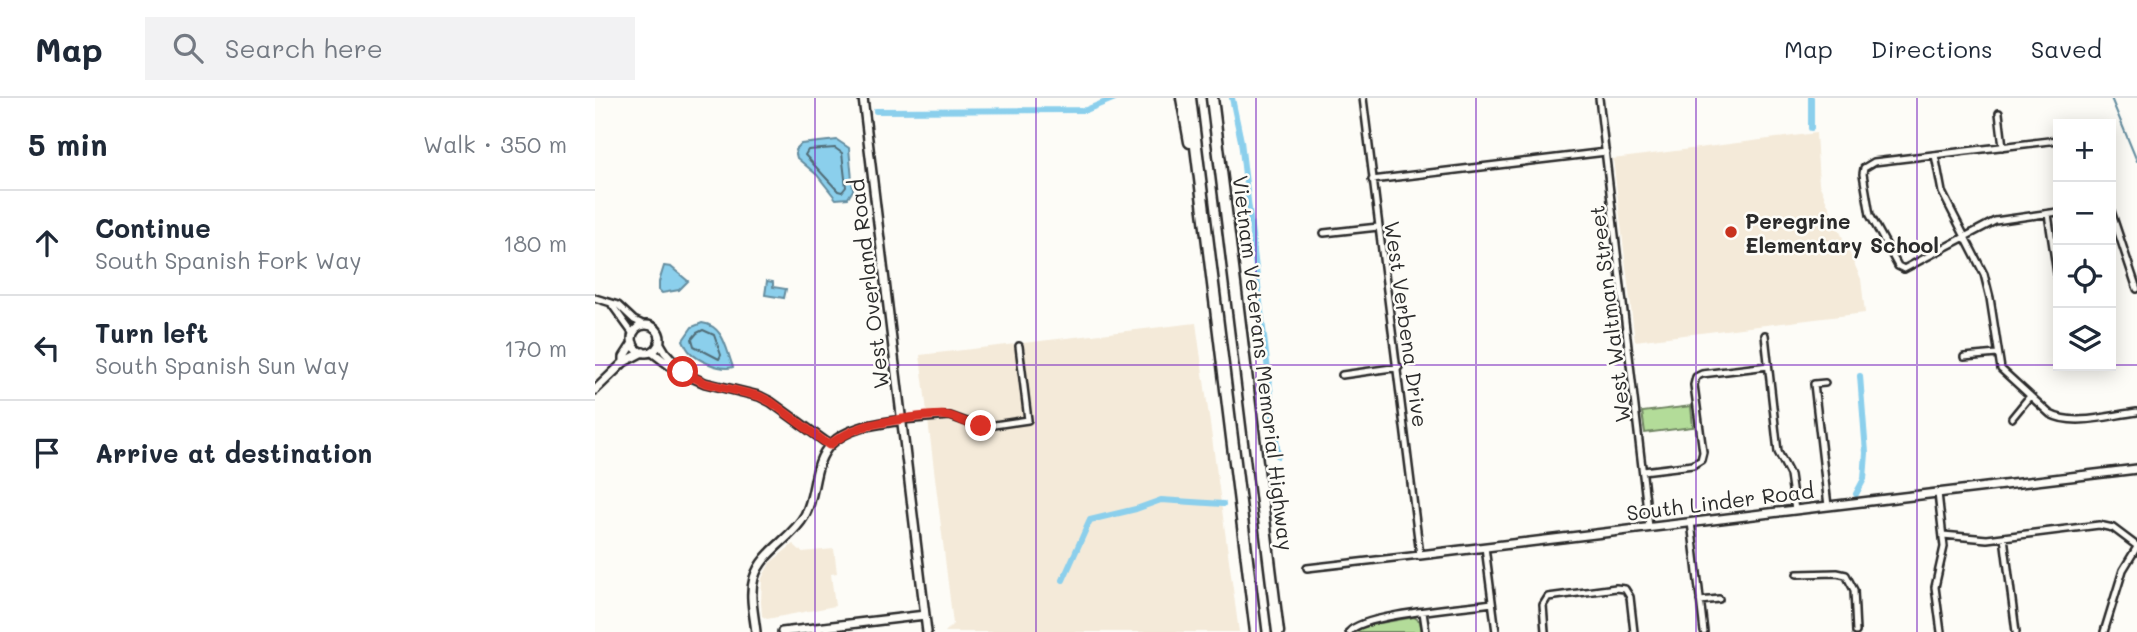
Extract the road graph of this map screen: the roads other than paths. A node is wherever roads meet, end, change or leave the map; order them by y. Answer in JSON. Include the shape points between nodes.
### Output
{"nodes":[{"id":1,"x":863,"y":98,"type":"edge"},
{"id":2,"x":1182,"y":98,"type":"edge"},
{"id":3,"x":1190,"y":98,"type":"edge"},
{"id":4,"x":1212,"y":98,"type":"edge"},
{"id":5,"x":1363,"y":98,"type":"edge"},
{"id":6,"x":1599,"y":98,"type":"edge"},
{"id":7,"x":1999,"y":113,"type":"dead end"},
{"id":8,"x":2053,"y":141,"type":"edge"},
{"id":9,"x":2003,"y":147,"type":"junction"},
{"id":10,"x":1606,"y":152,"type":"junction"},
{"id":11,"x":1935,"y":155,"type":"junction"},
{"id":12,"x":1371,"y":180,"type":"junction"},
{"id":13,"x":1201,"y":186,"type":"junction"},
{"id":14,"x":2053,"y":213,"type":"edge"},
{"id":15,"x":2048,"y":214,"type":"junction"},
{"id":16,"x":2116,"y":226,"type":"edge"},
{"id":17,"x":1378,"y":227,"type":"junction"},
{"id":18,"x":1324,"y":233,"type":"dead end"},
{"id":19,"x":1966,"y":236,"type":"junction"},
{"id":20,"x":2053,"y":247,"type":"edge"},
{"id":21,"x":2137,"y":289,"type":"edge"},
{"id":22,"x":595,"y":298,"type":"edge"},
{"id":23,"x":612,"y":305,"type":"junction"},
{"id":24,"x":645,"y":325,"type":"junction"},
{"id":25,"x":633,"y":334,"type":"junction"},
{"id":26,"x":1765,"y":335,"type":"dead end"},
{"id":27,"x":659,"y":342,"type":"junction"},
{"id":28,"x":633,"y":344,"type":"junction"},
{"id":29,"x":1019,"y":346,"type":"dead end"},
{"id":30,"x":647,"y":352,"type":"junction"},
{"id":31,"x":1997,"y":354,"type":"junction"},
{"id":32,"x":1964,"y":357,"type":"dead end"},
{"id":33,"x":624,"y":362,"type":"junction"},
{"id":34,"x":1768,"y":366,"type":"junction"},
{"id":35,"x":1399,"y":367,"type":"junction"},
{"id":36,"x":683,"y":372,"type":"junction"},
{"id":37,"x":1342,"y":375,"type":"dead end"},
{"id":38,"x":1825,"y":383,"type":"dead end"},
{"id":39,"x":595,"y":390,"type":"edge"},
{"id":40,"x":2030,"y":396,"type":"junction"},
{"id":41,"x":2137,"y":412,"type":"edge"},
{"id":42,"x":2012,"y":418,"type":"dead end"},
{"id":43,"x":902,"y":421,"type":"junction"},
{"id":44,"x":829,"y":445,"type":"junction"},
{"id":45,"x":2137,"y":469,"type":"edge"},
{"id":46,"x":1643,"y":471,"type":"junction"},
{"id":47,"x":1938,"y":493,"type":"junction"},
{"id":48,"x":1828,"y":506,"type":"junction"},
{"id":49,"x":1795,"y":510,"type":"junction"},
{"id":50,"x":1691,"y":522,"type":"junction"},
{"id":51,"x":1649,"y":527,"type":"junction"},
{"id":52,"x":1943,"y":535,"type":"junction"},
{"id":53,"x":2004,"y":537,"type":"junction"},
{"id":54,"x":2137,"y":546,"type":"edge"},
{"id":55,"x":1485,"y":547,"type":"junction"},
{"id":56,"x":1420,"y":555,"type":"junction"},
{"id":57,"x":1307,"y":568,"type":"dead end"},
{"id":58,"x":1797,"y":574,"type":"dead end"},
{"id":59,"x":1719,"y":599,"type":"dead end"},
{"id":60,"x":1700,"y":601,"type":"junction"},
{"id":61,"x":1492,"y":603,"type":"junction"},
{"id":62,"x":1423,"y":612,"type":"junction"},
{"id":63,"x":925,"y":615,"type":"junction"},
{"id":64,"x":1350,"y":631,"type":"edge"},
{"id":65,"x":756,"y":632,"type":"edge"},
{"id":66,"x":782,"y":632,"type":"edge"},
{"id":67,"x":927,"y":632,"type":"edge"},
{"id":68,"x":1256,"y":632,"type":"edge"},
{"id":69,"x":1278,"y":632,"type":"edge"},
{"id":70,"x":1426,"y":632,"type":"edge"},
{"id":71,"x":1496,"y":632,"type":"edge"},
{"id":72,"x":1546,"y":632,"type":"edge"},
{"id":73,"x":1634,"y":632,"type":"edge"},
{"id":74,"x":1704,"y":632,"type":"edge"},
{"id":75,"x":1856,"y":632,"type":"edge"},
{"id":76,"x":1941,"y":632,"type":"edge"},
{"id":77,"x":2016,"y":632,"type":"edge"},
{"id":78,"x":2104,"y":632,"type":"edge"}],
"edges":[{"from":1,"to":43,"type":"street","name":"West Overland Road"},
{"from":2,"to":13,"type":"highway"},
{"from":3,"to":13,"type":"highway","name":"Vietnam Veterans Memorial Highway"},
{"from":4,"to":69,"type":"highway","name":"Vietnam Veterans Memorial Highway"},
{"from":5,"to":12,"type":"street","name":"West Verbena Drive"},
{"from":6,"to":10,"type":"street","name":"West Waltman Street"},
{"from":7,"to":9,"type":"street"},
{"from":8,"to":9,"type":"street"},
{"from":9,"to":11,"type":"street"},
{"from":10,"to":12,"type":"street"},
{"from":10,"to":46,"type":"street","name":"West Waltman Street"},
{"from":11,"to":19,"type":"street","via":[[1942,191]]},
{"from":11,"to":19,"type":"street","via":[[1874,162],[1864,168],[1870,215],[1904,269]]},
{"from":12,"to":17,"type":"street","name":"West Verbena Drive"},
{"from":13,"to":68,"type":"highway","name":"Vietnam Veterans Memorial Highway"},
{"from":14,"to":15,"type":"street"},
{"from":15,"to":19,"type":"street","via":[[1995,221]]},
{"from":15,"to":20,"type":"street"},
{"from":16,"to":21,"type":"street"},
{"from":17,"to":18,"type":"street"},
{"from":17,"to":35,"type":"street","name":"West Verbena Drive"},
{"from":19,"to":31,"type":"street","via":[[1988,287]]},
{"from":22,"to":23,"type":"street"},
{"from":23,"to":24,"type":"street"},
{"from":23,"to":25,"type":"street"},
{"from":24,"to":25,"type":"street"},
{"from":24,"to":27,"type":"street","via":[[656,330]]},
{"from":25,"to":28,"type":"street"},
{"from":26,"to":34,"type":"street"},
{"from":27,"to":30,"type":"street"},
{"from":27,"to":36,"type":"street"},
{"from":28,"to":30,"type":"street"},
{"from":28,"to":33,"type":"street"},
{"from":29,"to":43,"type":"street","via":[[1028,420],[981,426],[950,416]]},
{"from":30,"to":33,"type":"street"},
{"from":30,"to":36,"type":"street"},
{"from":31,"to":32,"type":"street"},
{"from":31,"to":40,"type":"street","via":[[2001,369]]},
{"from":33,"to":39,"type":"street"},
{"from":34,"to":46,"type":"street","via":[[1696,377],[1700,460],[1693,465]]},
{"from":34,"to":49,"type":"street","via":[[1778,452],[1790,475]]},
{"from":35,"to":37,"type":"street"},
{"from":35,"to":56,"type":"street","name":"West Verbena Drive"},
{"from":36,"to":44,"type":"street","via":[[771,402]]},
{"from":38,"to":48,"type":"street","via":[[1814,384]]},
{"from":40,"to":41,"type":"street","via":[[2060,419]]},
{"from":40,"to":42,"type":"street"},
{"from":43,"to":44,"type":"street","via":[[866,426]]},
{"from":43,"to":63,"type":"street","name":"West Overland Road"},
{"from":44,"to":65,"type":"street","via":[[800,524],[763,561],[754,578]]},
{"from":45,"to":47,"type":"street","name":"South Linder Road"},
{"from":46,"to":51,"type":"street","name":"West Waltman Street"},
{"from":47,"to":48,"type":"street","name":"South Linder Road"},
{"from":47,"to":52,"type":"street"},
{"from":48,"to":49,"type":"street","name":"South Linder Road"},
{"from":49,"to":50,"type":"street","name":"South Linder Road"},
{"from":50,"to":51,"type":"street","name":"South Linder Road"},
{"from":50,"to":60,"type":"street"},
{"from":51,"to":55,"type":"street","name":"South Linder Road"},
{"from":52,"to":53,"type":"street"},
{"from":52,"to":76,"type":"street","via":[[1944,554],[1935,587]]},
{"from":53,"to":54,"type":"street","via":[[2099,526],[2113,528]]},
{"from":53,"to":77,"type":"street"},
{"from":54,"to":78,"type":"street","via":[[2115,590]]},
{"from":55,"to":56,"type":"street","name":"South Linder Road"},
{"from":55,"to":61,"type":"street"},
{"from":56,"to":57,"type":"street","name":"South Linder Road"},
{"from":58,"to":75,"type":"street","via":[[1846,575],[1854,590]]},
{"from":59,"to":60,"type":"street"},
{"from":60,"to":74,"type":"street"},
{"from":61,"to":62,"type":"street"},
{"from":61,"to":71,"type":"street"},
{"from":62,"to":64,"type":"street","via":[[1357,624]]},
{"from":62,"to":70,"type":"street"},
{"from":63,"to":66,"type":"street"},
{"from":63,"to":67,"type":"street","name":"West Overland Road"},
{"from":72,"to":73,"type":"street","via":[[1543,609],[1552,595],[1616,587],[1625,589],[1630,597]]}]}
